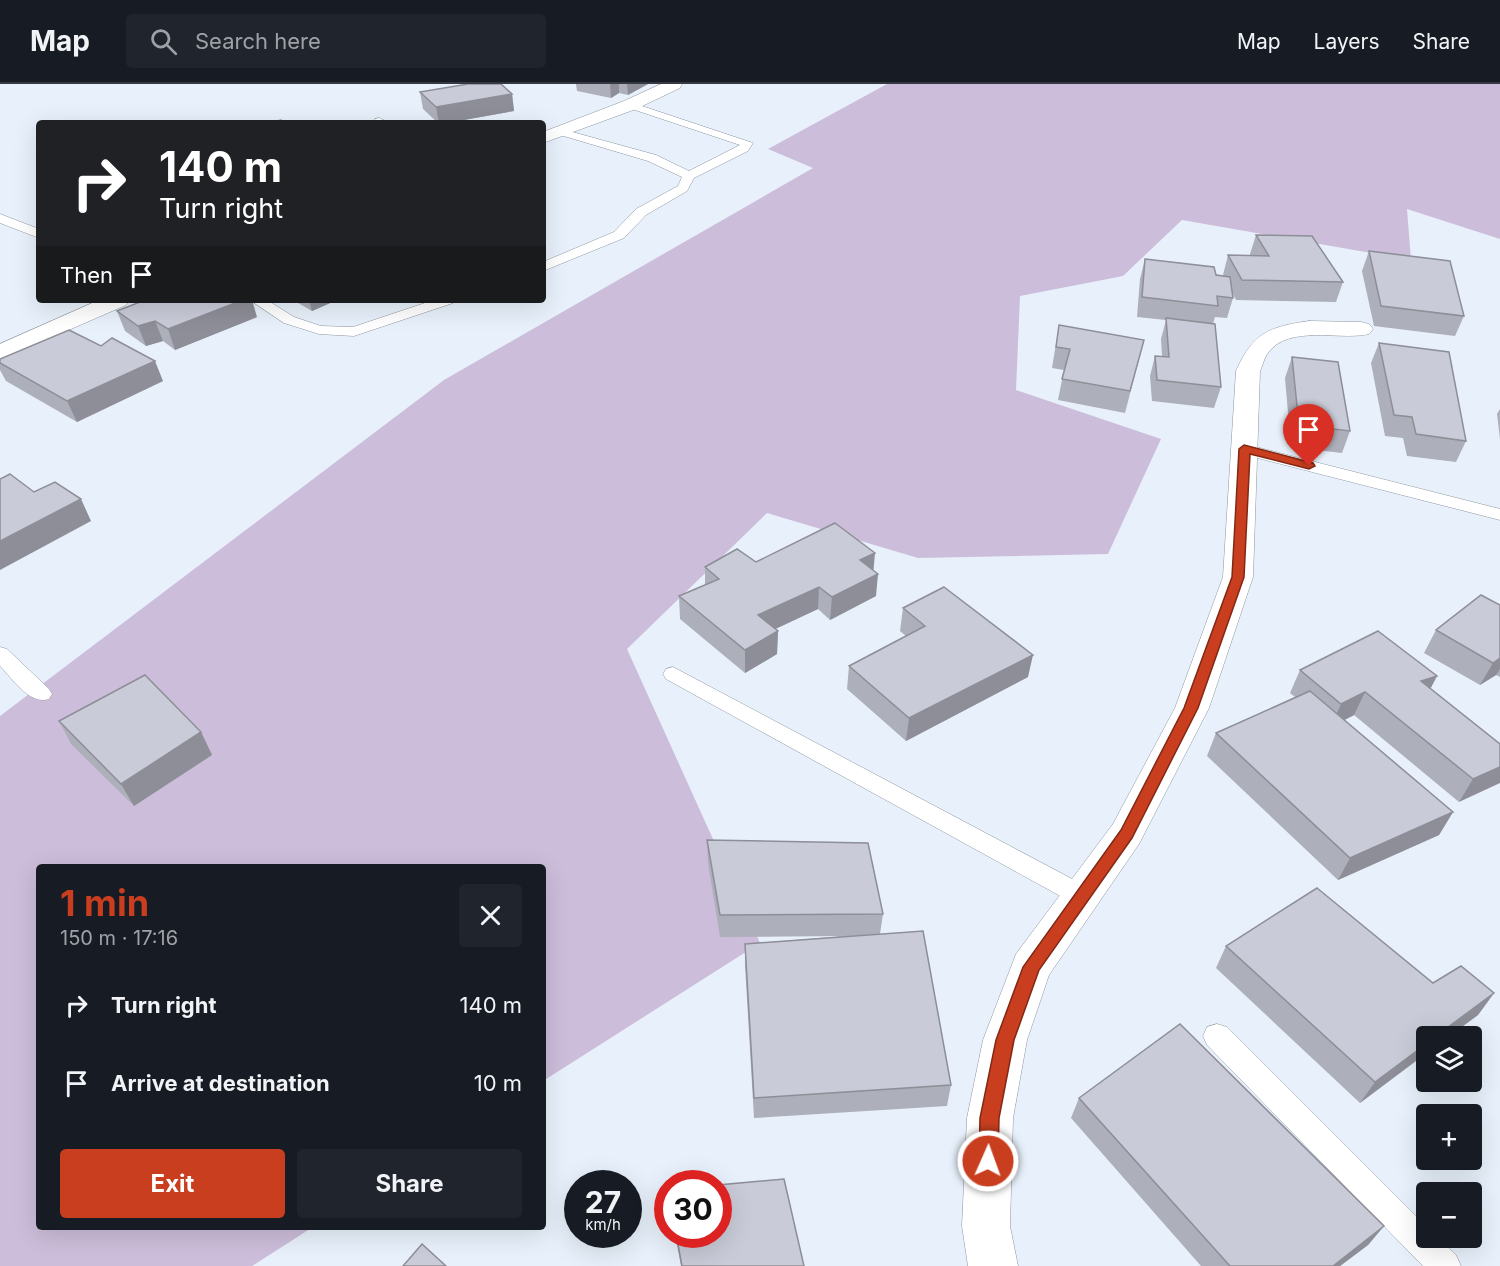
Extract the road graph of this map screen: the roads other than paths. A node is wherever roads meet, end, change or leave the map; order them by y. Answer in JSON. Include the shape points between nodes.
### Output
{"nodes":[{"id":1,"x":675,"y":84,"type":"edge"},
{"id":2,"x":630,"y":105,"type":"junction"},
{"id":3,"x":561,"y":132,"type":"junction"},
{"id":4,"x":546,"y":137,"type":"edge"},
{"id":5,"x":689,"y":176,"type":"junction"},
{"id":6,"x":0,"y":218,"type":"edge"},
{"id":7,"x":36,"y":233,"type":"edge"},
{"id":8,"x":546,"y":266,"type":"edge"},
{"id":9,"x":111,"y":303,"type":"edge"},
{"id":10,"x":261,"y":303,"type":"edge"},
{"id":11,"x":439,"y":303,"type":"edge"},
{"id":12,"x":1361,"y":329,"type":"dead end"},
{"id":13,"x":0,"y":352,"type":"edge"},
{"id":14,"x":1244,"y":449,"type":"junction"},
{"id":15,"x":1500,"y":515,"type":"edge"},
{"id":16,"x":0,"y":654,"type":"edge"},
{"id":17,"x":673,"y":674,"type":"dead end"},
{"id":18,"x":41,"y":694,"type":"dead end"},
{"id":19,"x":1082,"y":896,"type":"junction"},
{"id":20,"x":1217,"y":1036,"type":"dead end"},
{"id":21,"x":993,"y":1266,"type":"edge"},
{"id":22,"x":1445,"y":1266,"type":"edge"}],
"edges":[{"from":1,"to":2,"type":"street"},
{"from":2,"to":3,"type":"street"},
{"from":2,"to":5,"type":"lane","via":[[747,143],[744,149]]},
{"from":3,"to":4,"type":"street"},
{"from":3,"to":5,"type":"lane","via":[[652,158]]},
{"from":5,"to":8,"type":"lane","via":[[683,188],[640,212],[619,235]]},
{"from":6,"to":7,"type":"lane"},
{"from":9,"to":13,"type":"street"},
{"from":10,"to":11,"type":"lane","via":[[289,320],[319,330],[354,332]]},
{"from":12,"to":14,"type":"street","via":[[1282,332],[1259,347],[1248,370]]},
{"from":14,"to":15,"type":"lane"},
{"from":14,"to":19,"type":"street","via":[[1238,577],[1191,708],[1126,834]]},
{"from":16,"to":18,"type":"lane"},
{"from":17,"to":19,"type":"lane"},
{"from":19,"to":21,"type":"street","via":[[1031,967],[1005,1040],[990,1118],[986,1226]]},
{"from":20,"to":22,"type":"lane"}]}
